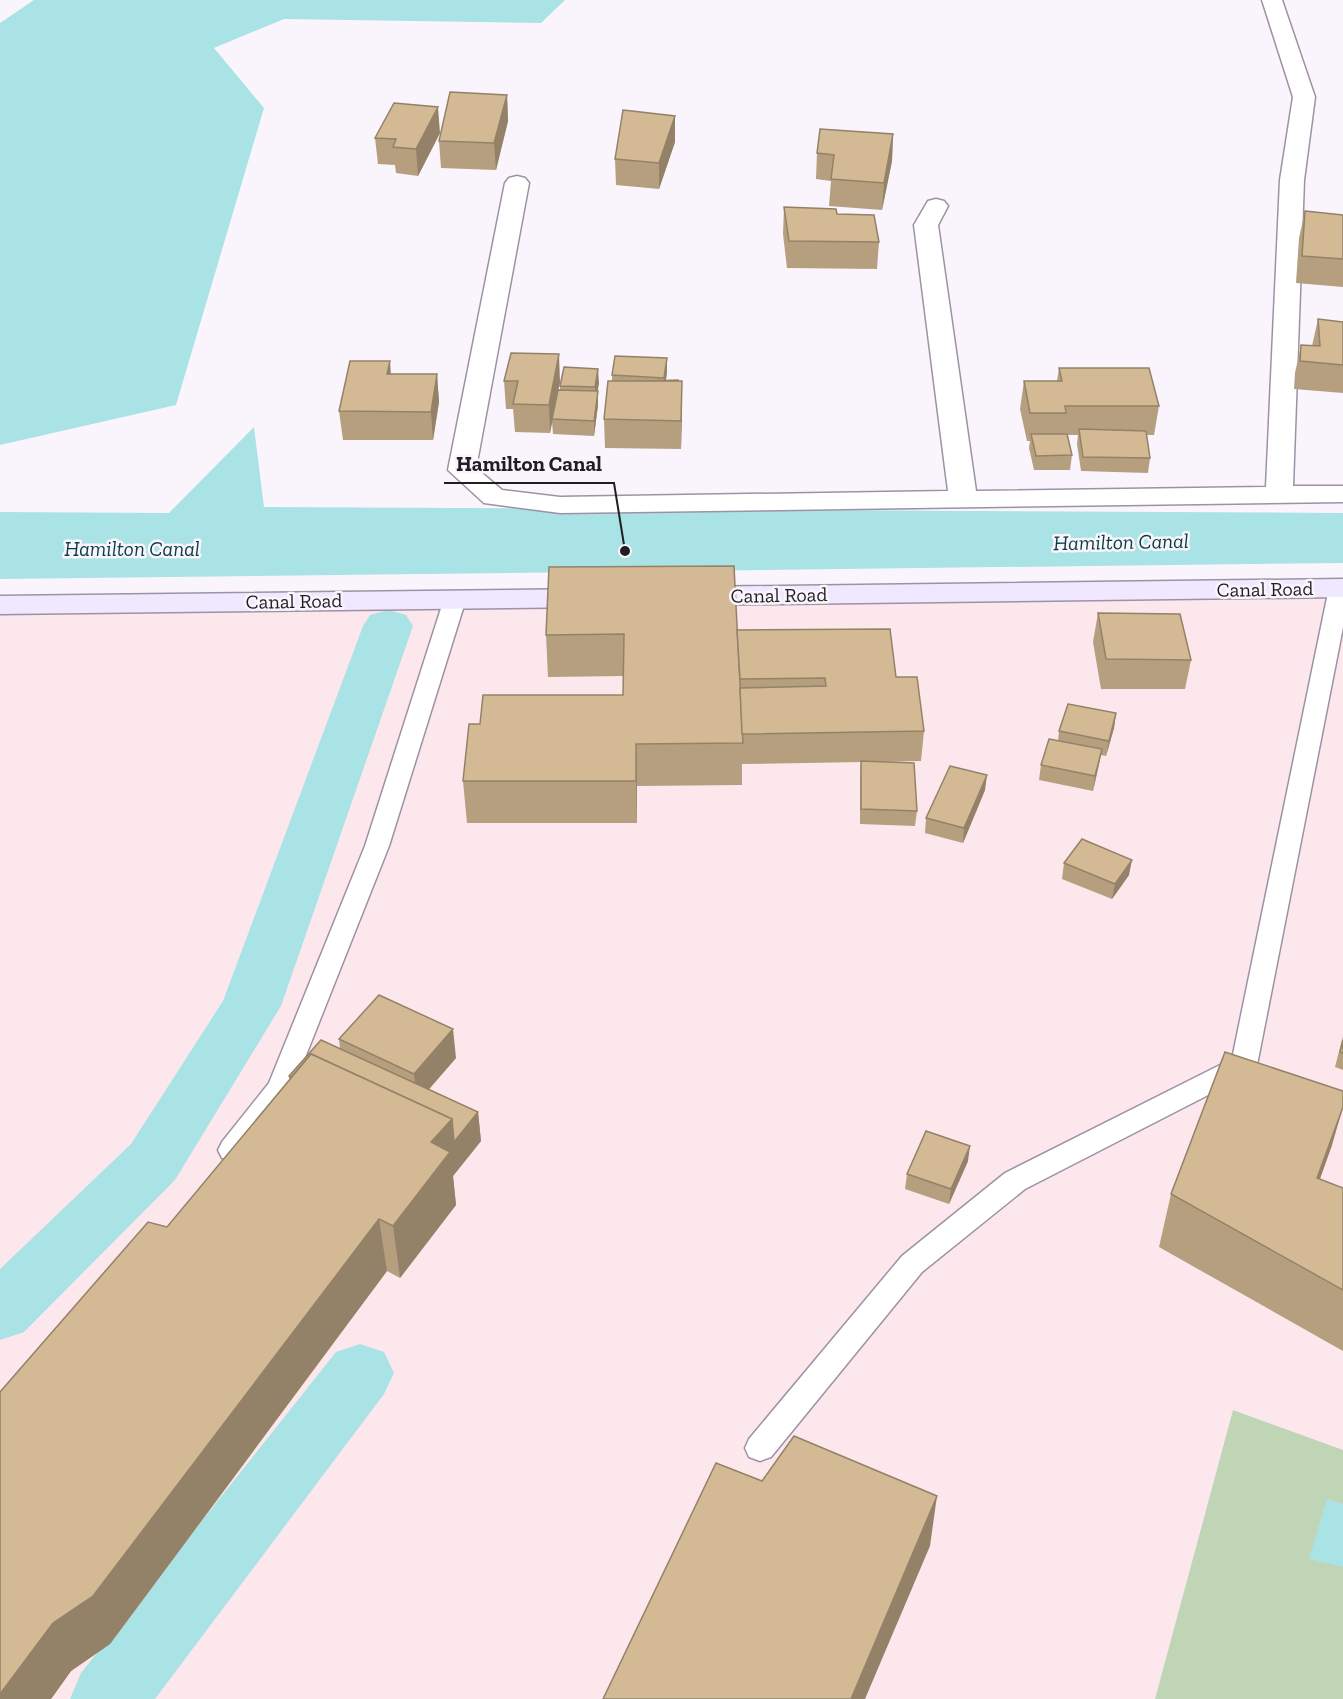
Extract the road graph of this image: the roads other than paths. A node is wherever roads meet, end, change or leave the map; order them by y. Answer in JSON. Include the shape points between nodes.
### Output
{"nodes":[{"id":1,"x":1272,"y":0,"type":"edge"},
{"id":2,"x":518,"y":183,"type":"dead end"},
{"id":3,"x":936,"y":207,"type":"dead end"},
{"id":4,"x":1343,"y":494,"type":"edge"},
{"id":5,"x":1279,"y":496,"type":"junction"},
{"id":6,"x":963,"y":500,"type":"junction"},
{"id":7,"x":1341,"y":588,"type":"edge"},
{"id":8,"x":623,"y":597,"type":"edge"},
{"id":9,"x":670,"y":597,"type":"edge"},
{"id":10,"x":455,"y":599,"type":"junction"},
{"id":11,"x":0,"y":605,"type":"edge"},
{"id":12,"x":216,"y":1172,"type":"edge"},
{"id":13,"x":760,"y":1448,"type":"dead end"}],
"edges":[{"from":1,"to":5,"type":"street","via":[[1305,97],[1292,180]]},
{"from":2,"to":6,"type":"street","via":[[462,470],[494,497],[560,505]]},
{"from":3,"to":6,"type":"street","via":[[926,225]]},
{"from":4,"to":5,"type":"street"},
{"from":5,"to":6,"type":"street"},
{"from":7,"to":9,"type":"main road","name":"Canal Road"},
{"from":7,"to":13,"type":"lane","via":[[1244,1065],[1015,1181],[912,1264]]},
{"from":8,"to":10,"type":"main road","name":"Canal Road"},
{"from":10,"to":11,"type":"main road","name":"Canal Road"},
{"from":10,"to":12,"type":"lane","via":[[377,846],[280,1088]]}]}
